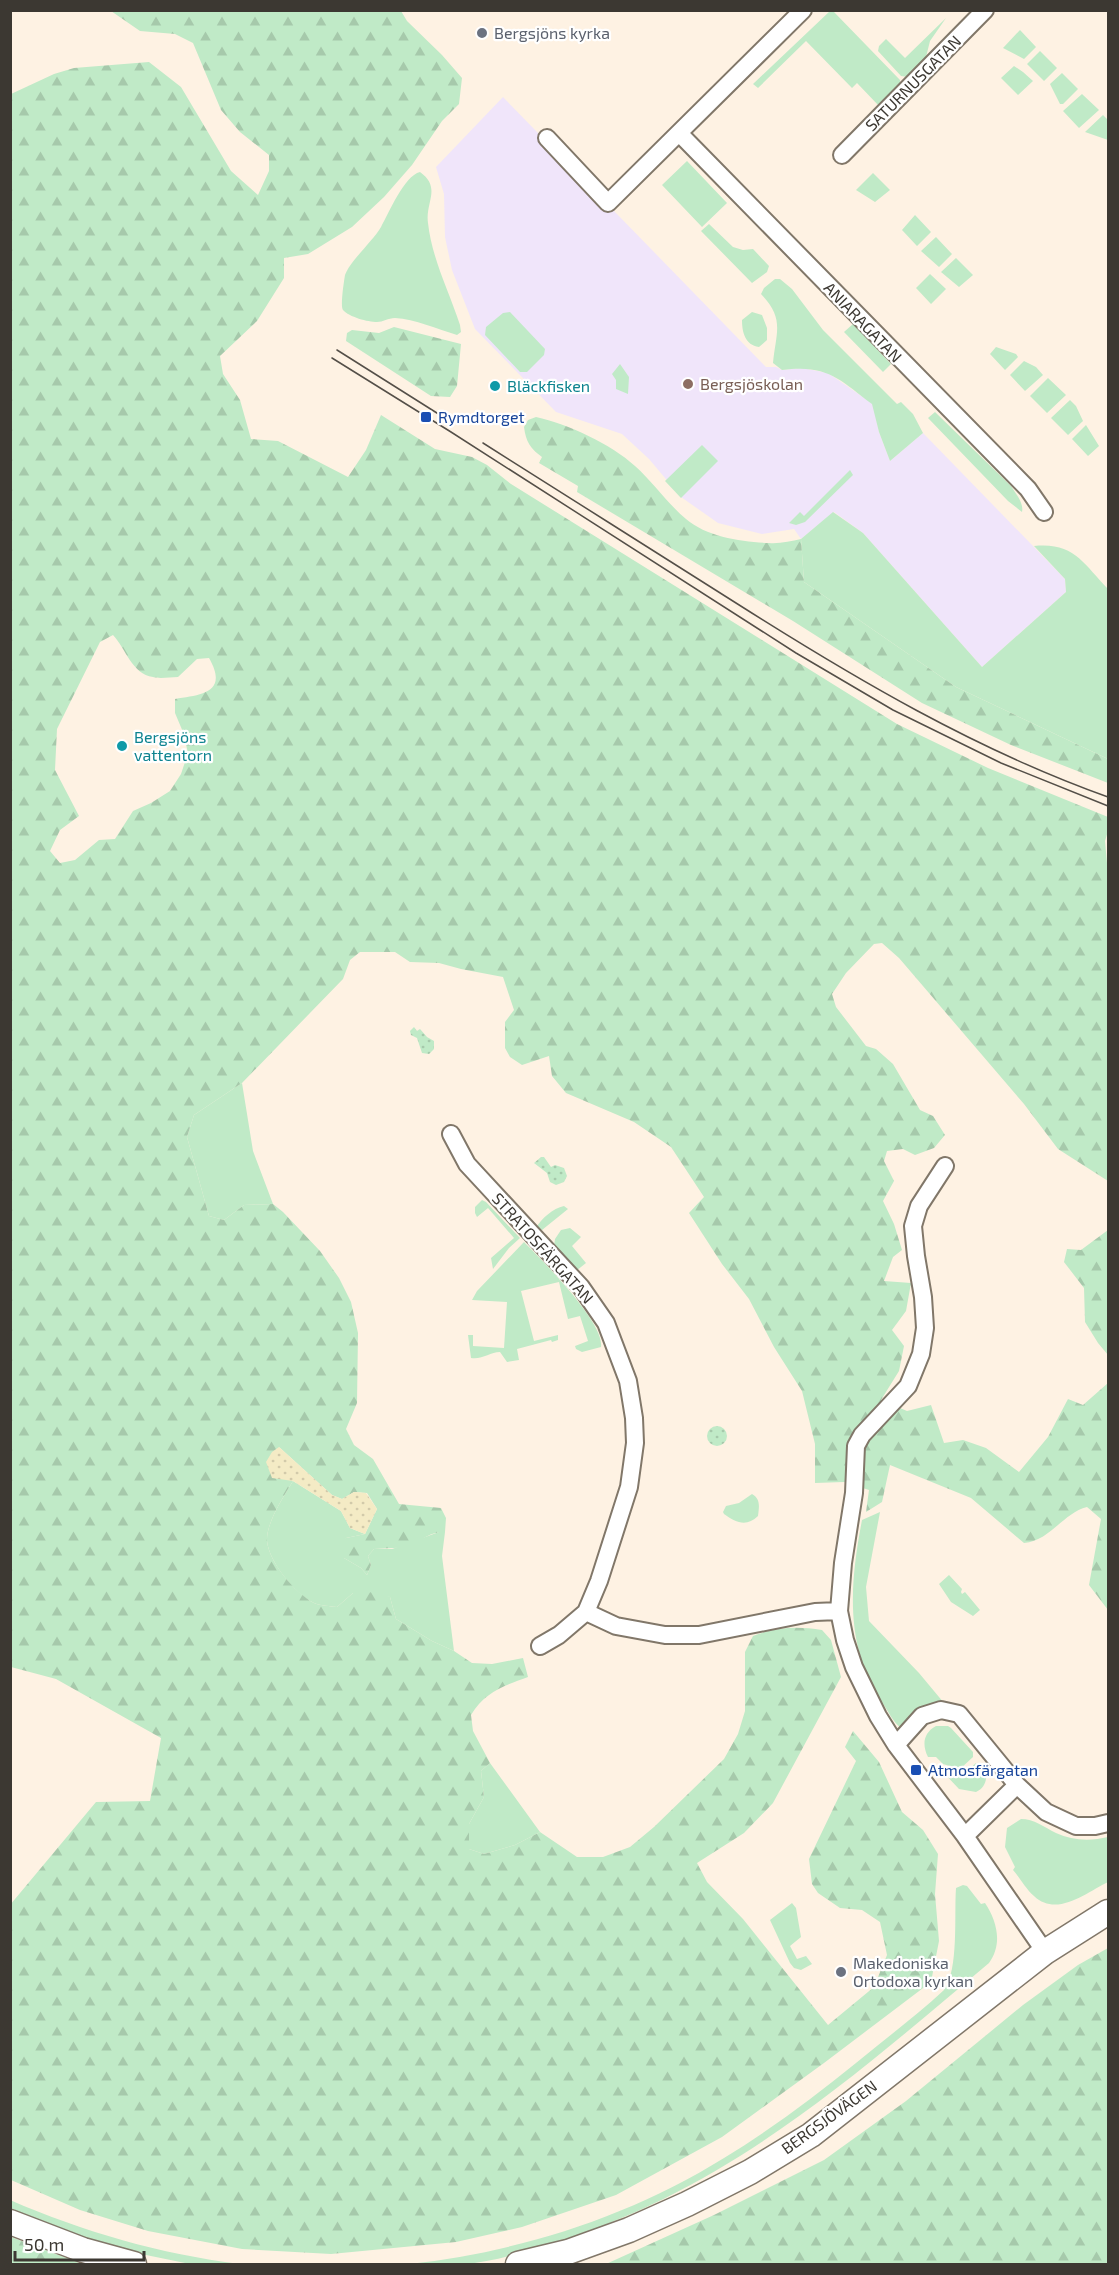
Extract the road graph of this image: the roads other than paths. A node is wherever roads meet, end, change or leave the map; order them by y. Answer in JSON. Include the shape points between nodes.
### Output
{"nodes":[{"id":1,"x":803,"y":10,"type":"edge"},
{"id":2,"x":985,"y":10,"type":"edge"},
{"id":3,"x":679,"y":133,"type":"junction"},
{"id":4,"x":547,"y":138,"type":"dead end"},
{"id":5,"x":842,"y":155,"type":"dead end"},
{"id":6,"x":1044,"y":512,"type":"dead end"},
{"id":7,"x":451,"y":1134,"type":"dead end"},
{"id":8,"x":945,"y":1166,"type":"dead end"},
{"id":9,"x":839,"y":1611,"type":"junction"},
{"id":10,"x":586,"y":1612,"type":"junction"},
{"id":11,"x":540,"y":1646,"type":"dead end"},
{"id":12,"x":896,"y":1744,"type":"junction"},
{"id":13,"x":1017,"y":1785,"type":"junction"},
{"id":14,"x":1108,"y":1823,"type":"edge"},
{"id":15,"x":964,"y":1836,"type":"junction"},
{"id":16,"x":1108,"y":1912,"type":"edge"},
{"id":17,"x":1045,"y":1952,"type":"junction"},
{"id":18,"x":10,"y":2222,"type":"edge"},
{"id":19,"x":134,"y":2265,"type":"edge"},
{"id":20,"x":518,"y":2265,"type":"edge"}],
"edges":[{"from":1,"to":3,"type":"street"},
{"from":2,"to":5,"type":"street","name":"SATURNUSGATAN"},
{"from":3,"to":4,"type":"street","via":[[608,202]]},
{"from":3,"to":6,"type":"street","name":"ANIARAGATAN","via":[[1028,489]]},
{"from":7,"to":10,"type":"street","name":"STRATOSFÄRGATAN","via":[[466,1164],[581,1287],[606,1323],[628,1381],[635,1443],[629,1487]]},
{"from":8,"to":9,"type":"street","via":[[919,1206],[913,1226],[925,1328],[921,1354],[908,1386],[856,1446]]},
{"from":9,"to":10,"type":"street","via":[[815,1612],[699,1635],[665,1635],[616,1626]]},
{"from":9,"to":12,"type":"street","via":[[854,1668]]},
{"from":10,"to":11,"type":"street","name":"STRATOSFÄRGATAN"},
{"from":12,"to":13,"type":"street","via":[[922,1716],[941,1710],[959,1714]]},
{"from":12,"to":15,"type":"street"},
{"from":13,"to":14,"type":"street","via":[[1047,1812],[1076,1826]]},
{"from":13,"to":15,"type":"street"},
{"from":15,"to":17,"type":"street"},
{"from":16,"to":17,"type":"street","name":"BERGSJÖVÄGEN"},
{"from":17,"to":20,"type":"street","name":"BERGSJÖVÄGEN","via":[[811,2134],[750,2172],[629,2230]]},
{"from":18,"to":19,"type":"street"}]}
